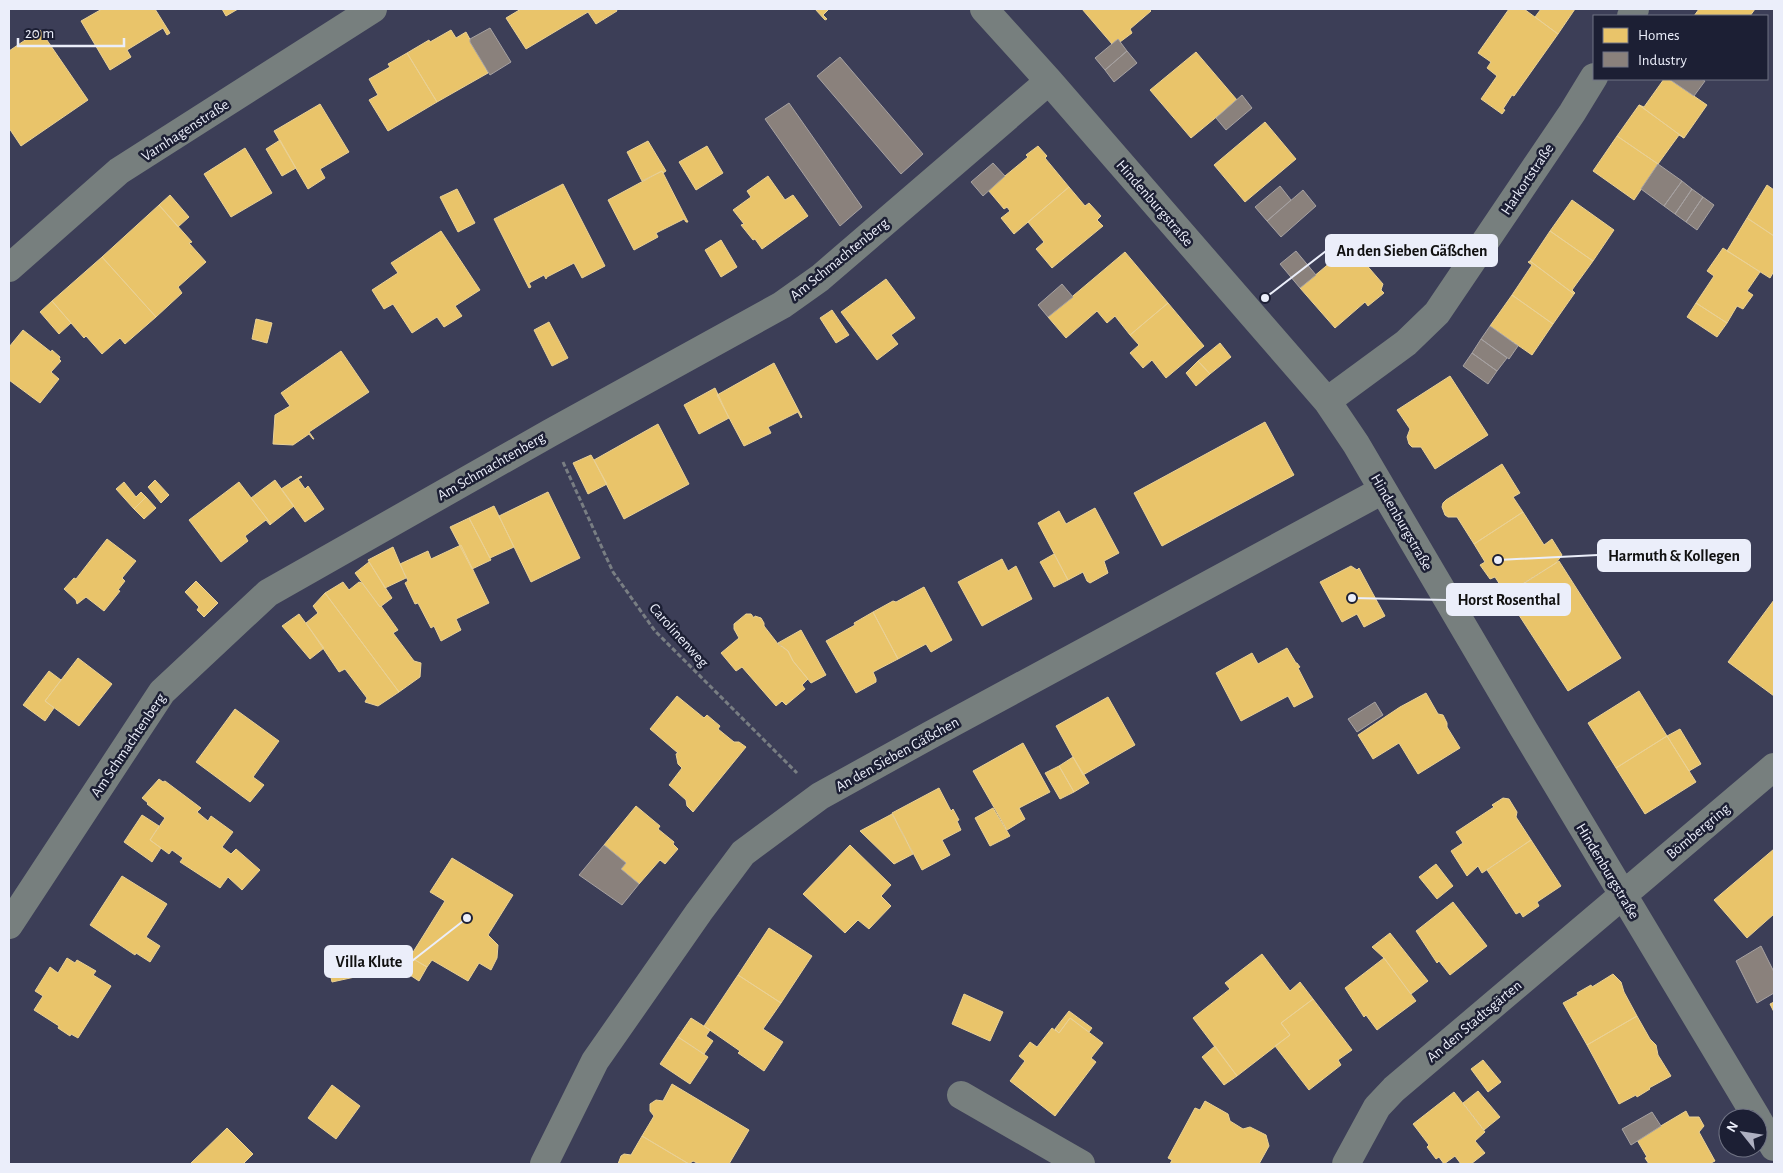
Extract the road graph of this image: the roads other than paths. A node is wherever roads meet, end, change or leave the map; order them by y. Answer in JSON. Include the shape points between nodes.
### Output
{"nodes":[{"id":1,"x":373,"y":9,"type":"edge"},
{"id":2,"x":984,"y":9,"type":"edge"},
{"id":3,"x":1593,"y":79,"type":"edge"},
{"id":4,"x":1049,"y":81,"type":"junction"},
{"id":5,"x":9,"y":268,"type":"edge"},
{"id":6,"x":1327,"y":401,"type":"junction"},
{"id":7,"x":1383,"y":490,"type":"junction"},
{"id":8,"x":1774,"y":767,"type":"edge"},
{"id":9,"x":1622,"y":895,"type":"junction"},
{"id":10,"x":9,"y":926,"type":"edge"},
{"id":11,"x":961,"y":1095,"type":"dead end"},
{"id":12,"x":1751,"y":1108,"type":"edge"},
{"id":13,"x":544,"y":1164,"type":"edge"},
{"id":14,"x":1081,"y":1164,"type":"edge"},
{"id":15,"x":1346,"y":1164,"type":"edge"}],
"edges":[{"from":1,"to":5,"type":"street","name":"Varnhagenstraße","via":[[119,171]]},
{"from":2,"to":4,"type":"street","name":"Hindenburgstraße"},
{"from":3,"to":6,"type":"street","name":"Harkortstraße","via":[[1437,312],[1406,344]]},
{"from":4,"to":6,"type":"street","name":"Hindenburgstraße"},
{"from":4,"to":10,"type":"street","name":"Am Schmachtenberg","via":[[820,278],[782,305],[268,593],[162,692]]},
{"from":6,"to":7,"type":"street","name":"Hindenburgstraße"},
{"from":7,"to":9,"type":"street","name":"Hindenburgstraße"},
{"from":7,"to":13,"type":"street","name":"An den Sieben Gäßchen","via":[[820,796],[744,853],[596,1061]]},
{"from":8,"to":9,"type":"street","name":"Bömbergring"},
{"from":9,"to":12,"type":"street","name":"Hindenburgstraße"},
{"from":9,"to":15,"type":"street","name":"An den Stadtsgärten","via":[[1394,1089],[1377,1107]]},
{"from":11,"to":14,"type":"street"}]}
